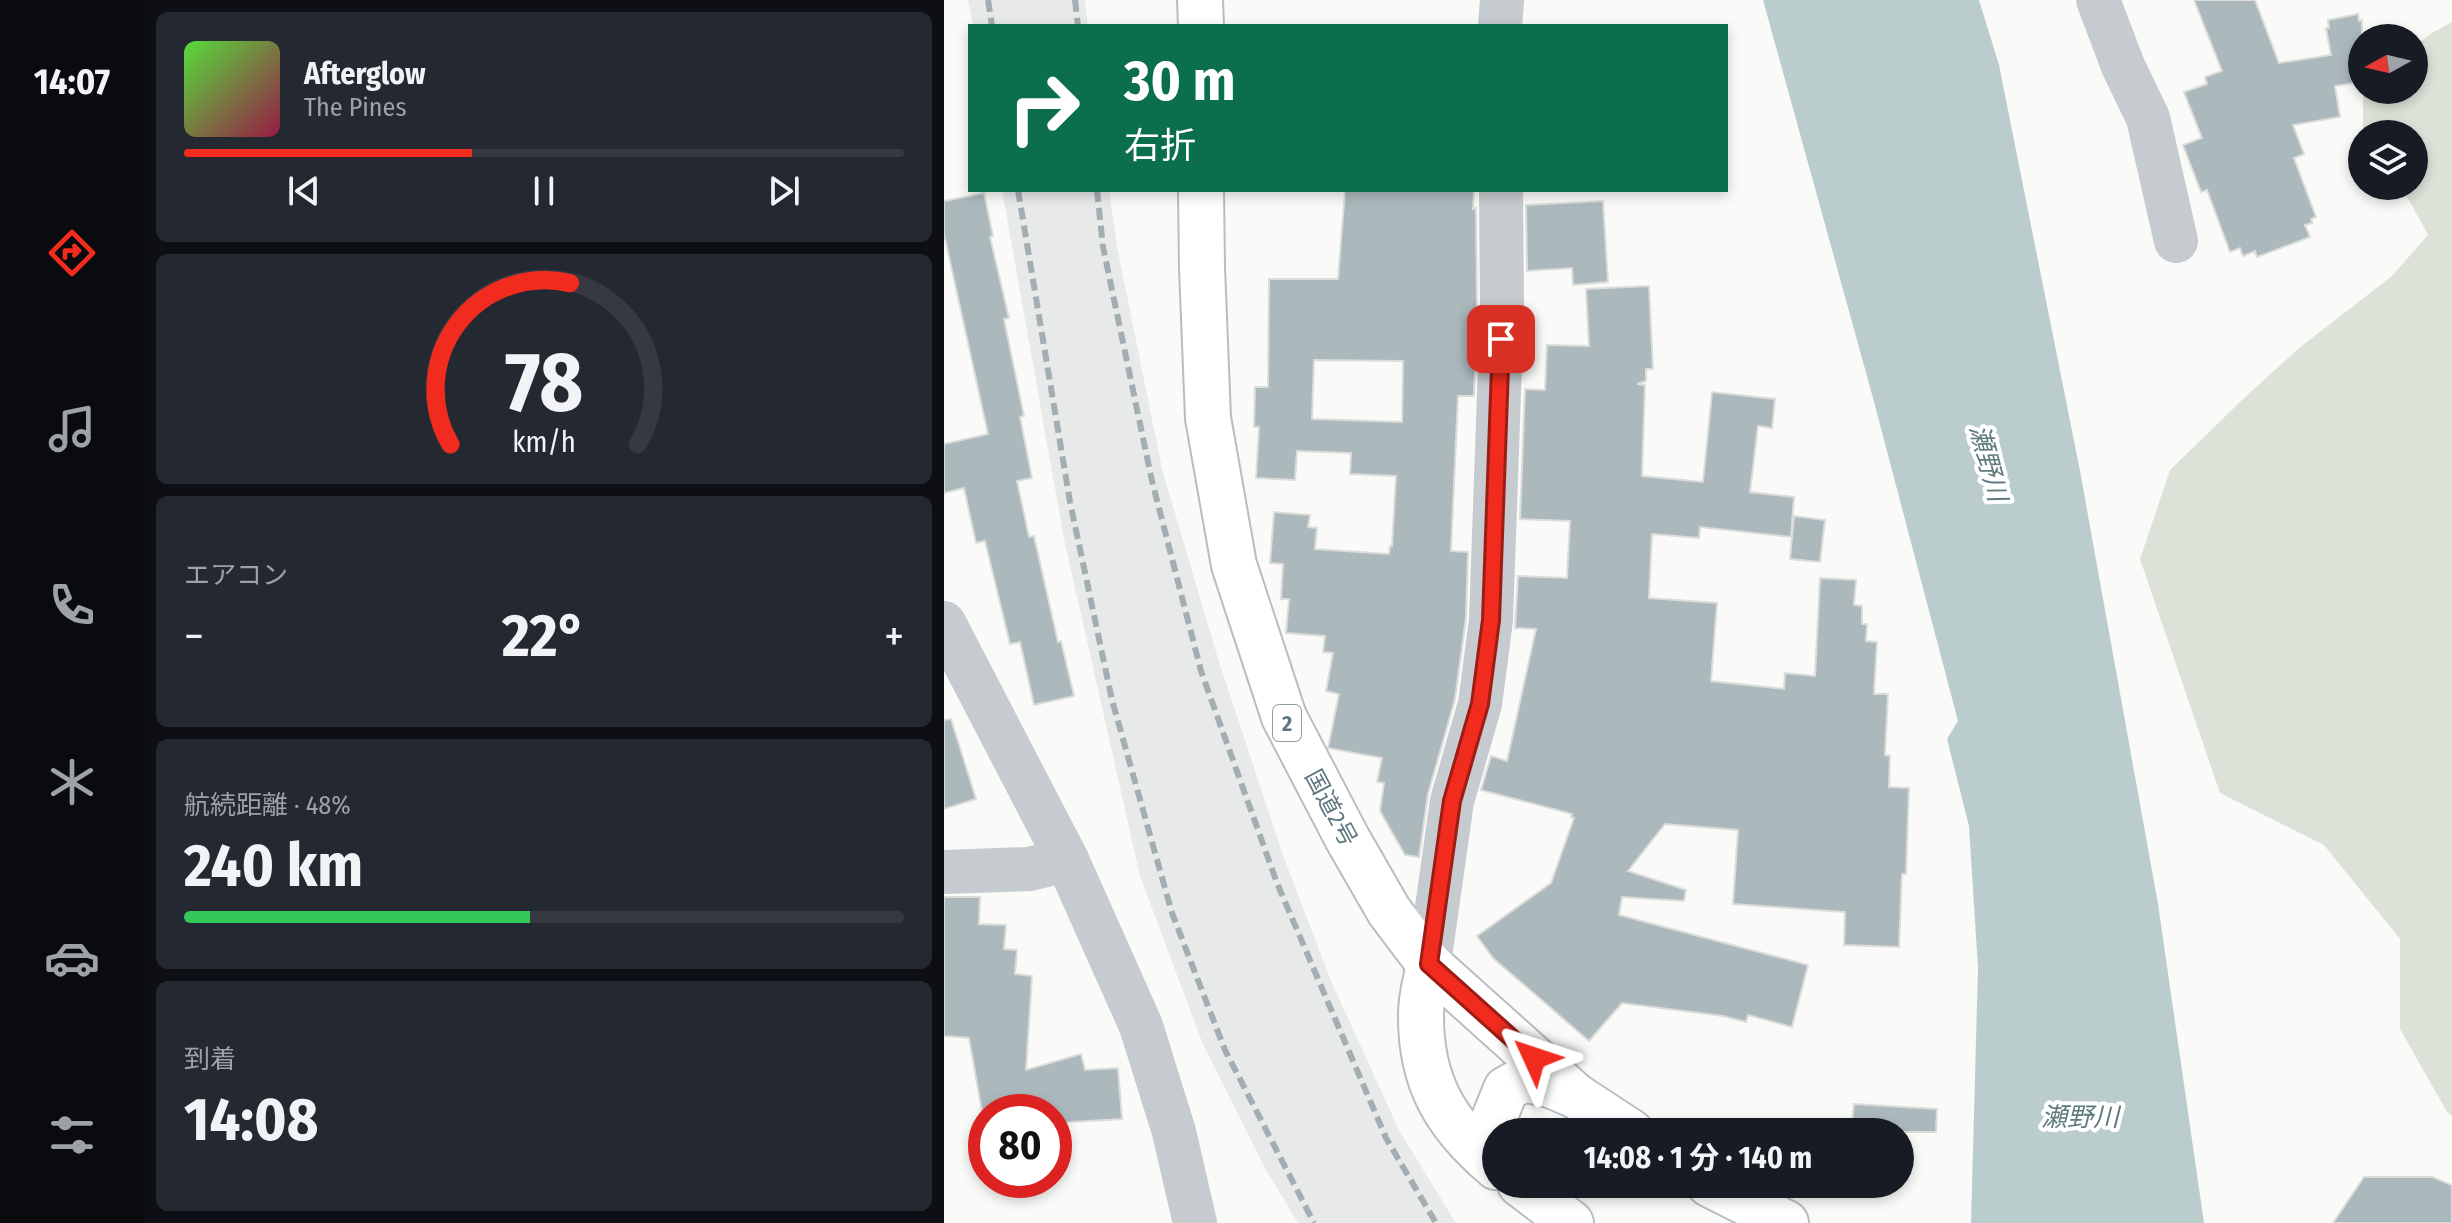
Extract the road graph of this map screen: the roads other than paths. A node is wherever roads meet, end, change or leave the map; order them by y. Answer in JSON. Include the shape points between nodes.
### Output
{"nodes":[{"id":1,"x":1200,"y":0,"type":"edge"},
{"id":2,"x":1502,"y":0,"type":"edge"},
{"id":3,"x":2098,"y":0,"type":"edge"},
{"id":4,"x":1201,"y":24,"type":"edge"},
{"id":5,"x":1500,"y":24,"type":"edge"},
{"id":6,"x":1201,"y":192,"type":"edge"},
{"id":7,"x":1501,"y":192,"type":"edge"},
{"id":8,"x":2176,"y":241,"type":"dead end"},
{"id":9,"x":944,"y":623,"type":"edge"},
{"id":10,"x":1067,"y":860,"type":"junction"},
{"id":11,"x":944,"y":872,"type":"edge"},
{"id":12,"x":1429,"y":964,"type":"junction"},
{"id":13,"x":1576,"y":1096,"type":"junction"},
{"id":14,"x":1494,"y":1118,"type":"edge"},
{"id":15,"x":1610,"y":1118,"type":"edge"},
{"id":16,"x":1482,"y":1156,"type":"edge"},
{"id":17,"x":1538,"y":1198,"type":"edge"},
{"id":18,"x":1737,"y":1198,"type":"edge"},
{"id":19,"x":1195,"y":1223,"type":"edge"},
{"id":20,"x":1571,"y":1223,"type":"edge"},
{"id":21,"x":1786,"y":1223,"type":"edge"}],
"edges":[{"from":1,"to":4,"type":"main road"},
{"from":2,"to":5,"type":"street"},
{"from":3,"to":8,"type":"street","via":[[2148,118]]},
{"from":6,"to":12,"type":"main road","name":"国道2号","number":"2","via":[[1208,418],[1234,565],[1284,717],[1389,911]]},
{"from":7,"to":12,"type":"street","via":[[1491,620],[1480,704],[1452,801]]},
{"from":9,"to":10,"type":"street"},
{"from":10,"to":11,"type":"street","via":[[1029,869]]},
{"from":10,"to":19,"type":"street","via":[[1141,1026]]},
{"from":12,"to":13,"type":"main road","name":"国道2号","number":"2"},
{"from":12,"to":16,"type":"main road","via":[[1421,1010],[1423,1057],[1441,1107]]},
{"from":13,"to":14,"type":"main road","via":[[1524,1079],[1506,1089]]},
{"from":13,"to":15,"type":"main road","name":"国道2号","number":"2"},
{"from":17,"to":20,"type":"main road"},
{"from":18,"to":21,"type":"main road"}]}
